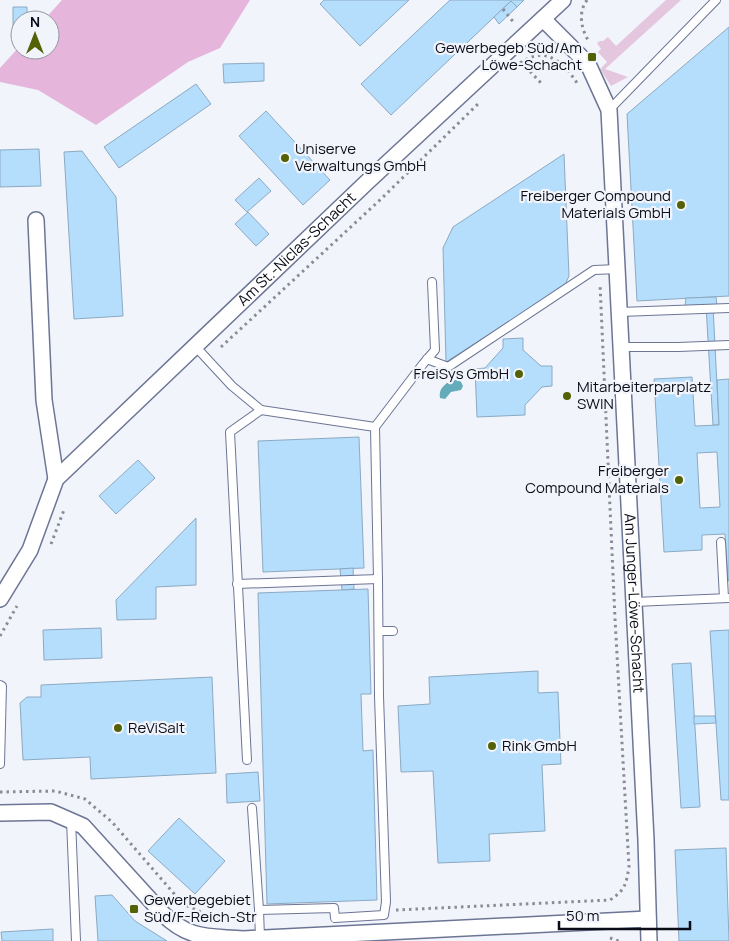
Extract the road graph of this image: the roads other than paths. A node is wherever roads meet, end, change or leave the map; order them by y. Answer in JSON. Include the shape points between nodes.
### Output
{"nodes":[{"id":1,"x":563,"y":0,"type":"edge"},
{"id":2,"x":716,"y":0,"type":"edge"},
{"id":3,"x":543,"y":19,"type":"junction"},
{"id":4,"x":609,"y":110,"type":"junction"},
{"id":5,"x":36,"y":220,"type":"dead end"},
{"id":6,"x":618,"y":269,"type":"junction"},
{"id":7,"x":432,"y":282,"type":"dead end"},
{"id":8,"x":729,"y":308,"type":"edge"},
{"id":9,"x":620,"y":312,"type":"junction"},
{"id":10,"x":729,"y":345,"type":"edge"},
{"id":11,"x":196,"y":346,"type":"junction"},
{"id":12,"x":621,"y":347,"type":"junction"},
{"id":13,"x":427,"y":359,"type":"junction"},
{"id":14,"x":261,"y":410,"type":"junction"},
{"id":15,"x":375,"y":427,"type":"junction"},
{"id":16,"x":56,"y":479,"type":"junction"},
{"id":17,"x":721,"y":542,"type":"dead end"},
{"id":18,"x":378,"y":579,"type":"junction"},
{"id":19,"x":237,"y":584,"type":"junction"},
{"id":20,"x":726,"y":598,"type":"edge"},
{"id":21,"x":0,"y":599,"type":"edge"},
{"id":22,"x":634,"y":602,"type":"junction"},
{"id":23,"x":379,"y":631,"type":"junction"},
{"id":24,"x":393,"y":631,"type":"dead end"},
{"id":25,"x":0,"y":685,"type":"edge"},
{"id":26,"x":247,"y":760,"type":"dead end"},
{"id":27,"x":0,"y":764,"type":"edge"},
{"id":28,"x":252,"y":808,"type":"dead end"},
{"id":29,"x":0,"y":813,"type":"edge"},
{"id":30,"x":71,"y":820,"type":"junction"},
{"id":31,"x":259,"y":910,"type":"junction"},
{"id":32,"x":648,"y":919,"type":"junction"},
{"id":33,"x":360,"y":937,"type":"edge"},
{"id":34,"x":260,"y":938,"type":"junction"},
{"id":35,"x":76,"y":941,"type":"edge"},
{"id":36,"x":649,"y":941,"type":"edge"}],
"edges":[{"from":1,"to":3,"type":"street","name":"Am St.-Niclas-Schacht"},
{"from":2,"to":4,"type":"lane"},
{"from":3,"to":4,"type":"street","name":"Am Junger-Löwe-Schacht","via":[[588,64]]},
{"from":3,"to":11,"type":"street","name":"Am St.-Niclas-Schacht"},
{"from":4,"to":6,"type":"street","name":"Am Junger-Löwe-Schacht"},
{"from":5,"to":16,"type":"street","name":"Am St.-Niclas-Schacht","via":[[44,400]]},
{"from":6,"to":9,"type":"street","name":"Am Junger-Löwe-Schacht"},
{"from":6,"to":13,"type":"lane","via":[[594,270],[448,367]]},
{"from":7,"to":13,"type":"lane","via":[[435,350]]},
{"from":8,"to":9,"type":"lane"},
{"from":9,"to":12,"type":"street","name":"Am Junger-Löwe-Schacht"},
{"from":10,"to":12,"type":"lane"},
{"from":11,"to":14,"type":"lane","via":[[232,386]]},
{"from":11,"to":16,"type":"street","name":"Am St.-Niclas-Schacht"},
{"from":12,"to":22,"type":"street","name":"Am Junger-Löwe-Schacht"},
{"from":13,"to":15,"type":"lane"},
{"from":14,"to":15,"type":"lane"},
{"from":14,"to":19,"type":"lane","via":[[230,432]]},
{"from":15,"to":18,"type":"lane"},
{"from":16,"to":21,"type":"street","name":"Am St.-Niclas-Schacht","via":[[30,550]]},
{"from":17,"to":20,"type":"lane"},
{"from":18,"to":19,"type":"lane"},
{"from":18,"to":23,"type":"lane"},
{"from":19,"to":26,"type":"lane"},
{"from":20,"to":22,"type":"lane"},
{"from":22,"to":32,"type":"street","name":"Am Junger-Löwe-Schacht"},
{"from":23,"to":24,"type":"lane"},
{"from":23,"to":31,"type":"lane","via":[[384,915],[335,918],[334,908]]},
{"from":25,"to":27,"type":"lane"},
{"from":28,"to":31,"type":"lane"},
{"from":29,"to":30,"type":"street","via":[[51,812]]},
{"from":30,"to":34,"type":"street","via":[[84,826],[176,926],[194,935]]},
{"from":30,"to":35,"type":"lane"},
{"from":31,"to":34,"type":"lane"},
{"from":32,"to":33,"type":"street"},
{"from":32,"to":36,"type":"street","name":"Am Junger-Löwe-Schacht"},
{"from":33,"to":34,"type":"street"}]}
